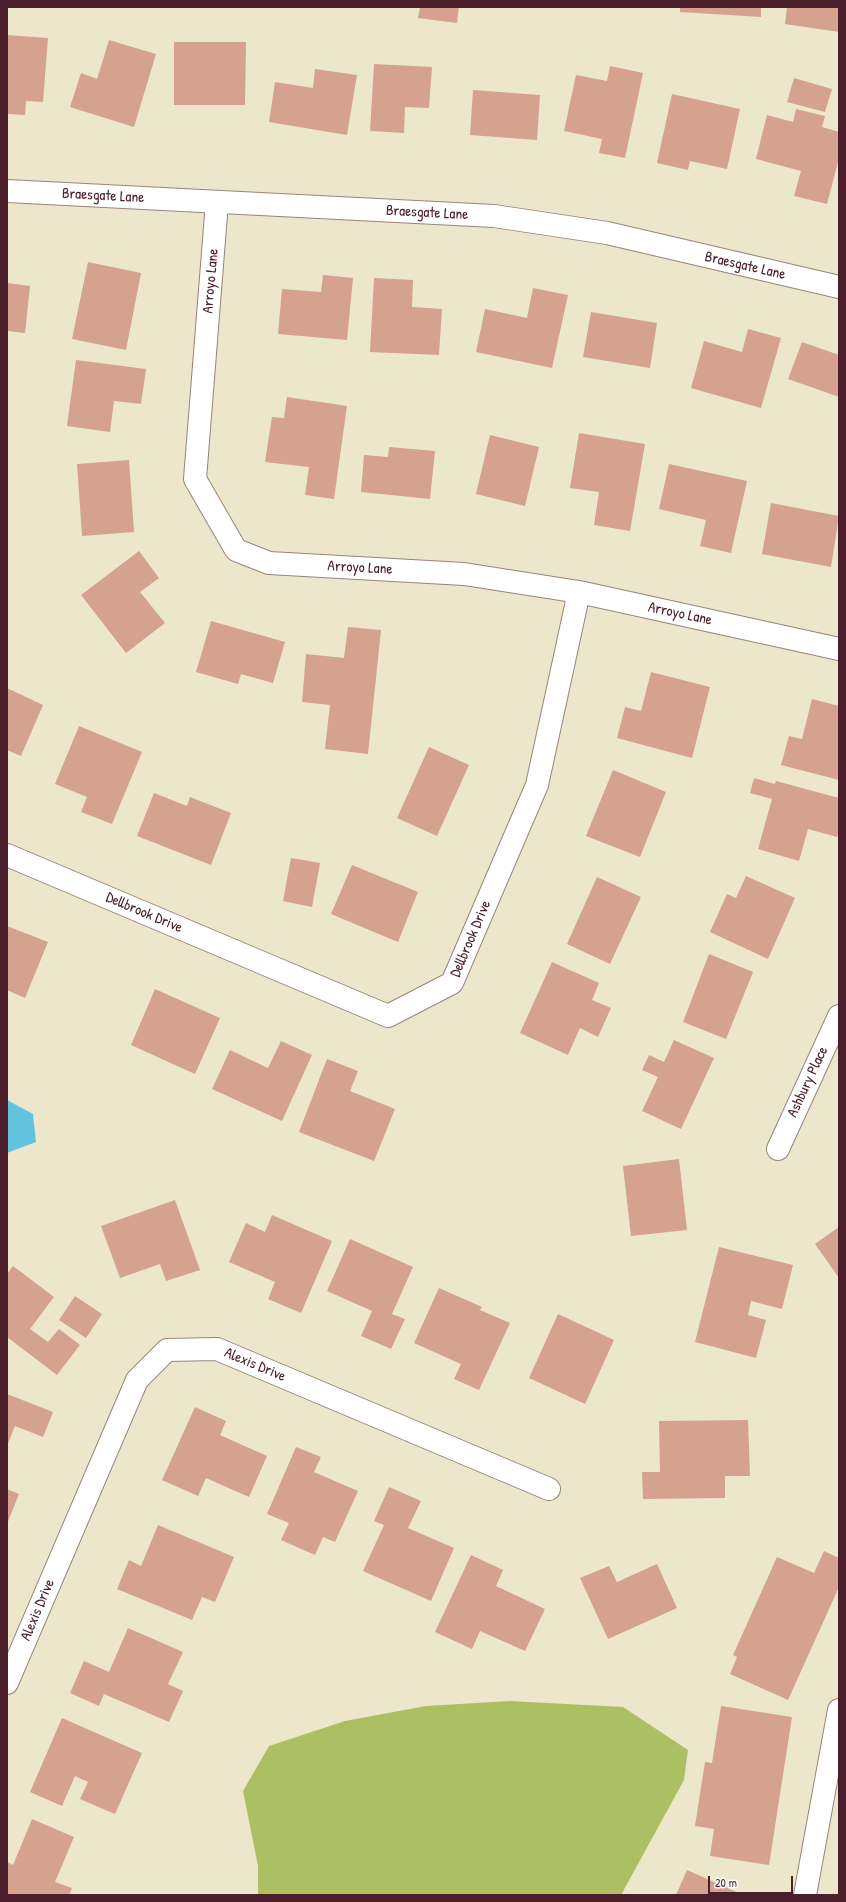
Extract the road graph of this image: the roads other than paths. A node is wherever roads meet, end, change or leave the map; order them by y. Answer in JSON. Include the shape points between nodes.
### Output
{"nodes":[{"id":1,"x":7,"y":192,"type":"edge"},
{"id":2,"x":217,"y":202,"type":"junction"},
{"id":3,"x":839,"y":288,"type":"edge"},
{"id":4,"x":579,"y":592,"type":"junction"},
{"id":5,"x":839,"y":649,"type":"edge"},
{"id":6,"x":7,"y":855,"type":"edge"},
{"id":7,"x":839,"y":1016,"type":"edge"},
{"id":8,"x":778,"y":1149,"type":"dead end"},
{"id":9,"x":549,"y":1489,"type":"dead end"},
{"id":10,"x":7,"y":1683,"type":"edge"},
{"id":11,"x":839,"y":1710,"type":"edge"},
{"id":12,"x":805,"y":1895,"type":"edge"}],
"edges":[{"from":1,"to":2,"type":"street","name":"Braesgate Lane"},
{"from":2,"to":3,"type":"street","name":"Braesgate Lane","via":[[494,216],[607,233]]},
{"from":2,"to":4,"type":"street","name":"Arroyo Lane","via":[[195,480],[236,550],[269,563],[464,574]]},
{"from":4,"to":5,"type":"street","name":"Arroyo Lane"},
{"from":4,"to":6,"type":"street","name":"Dellbrook Drive","via":[[537,785],[452,983],[388,1016]]},
{"from":7,"to":8,"type":"street","name":"Ashbury Place"},
{"from":9,"to":10,"type":"street","name":"Alexis Drive","via":[[217,1349],[167,1350],[137,1380]]},
{"from":11,"to":12,"type":"street"}]}
